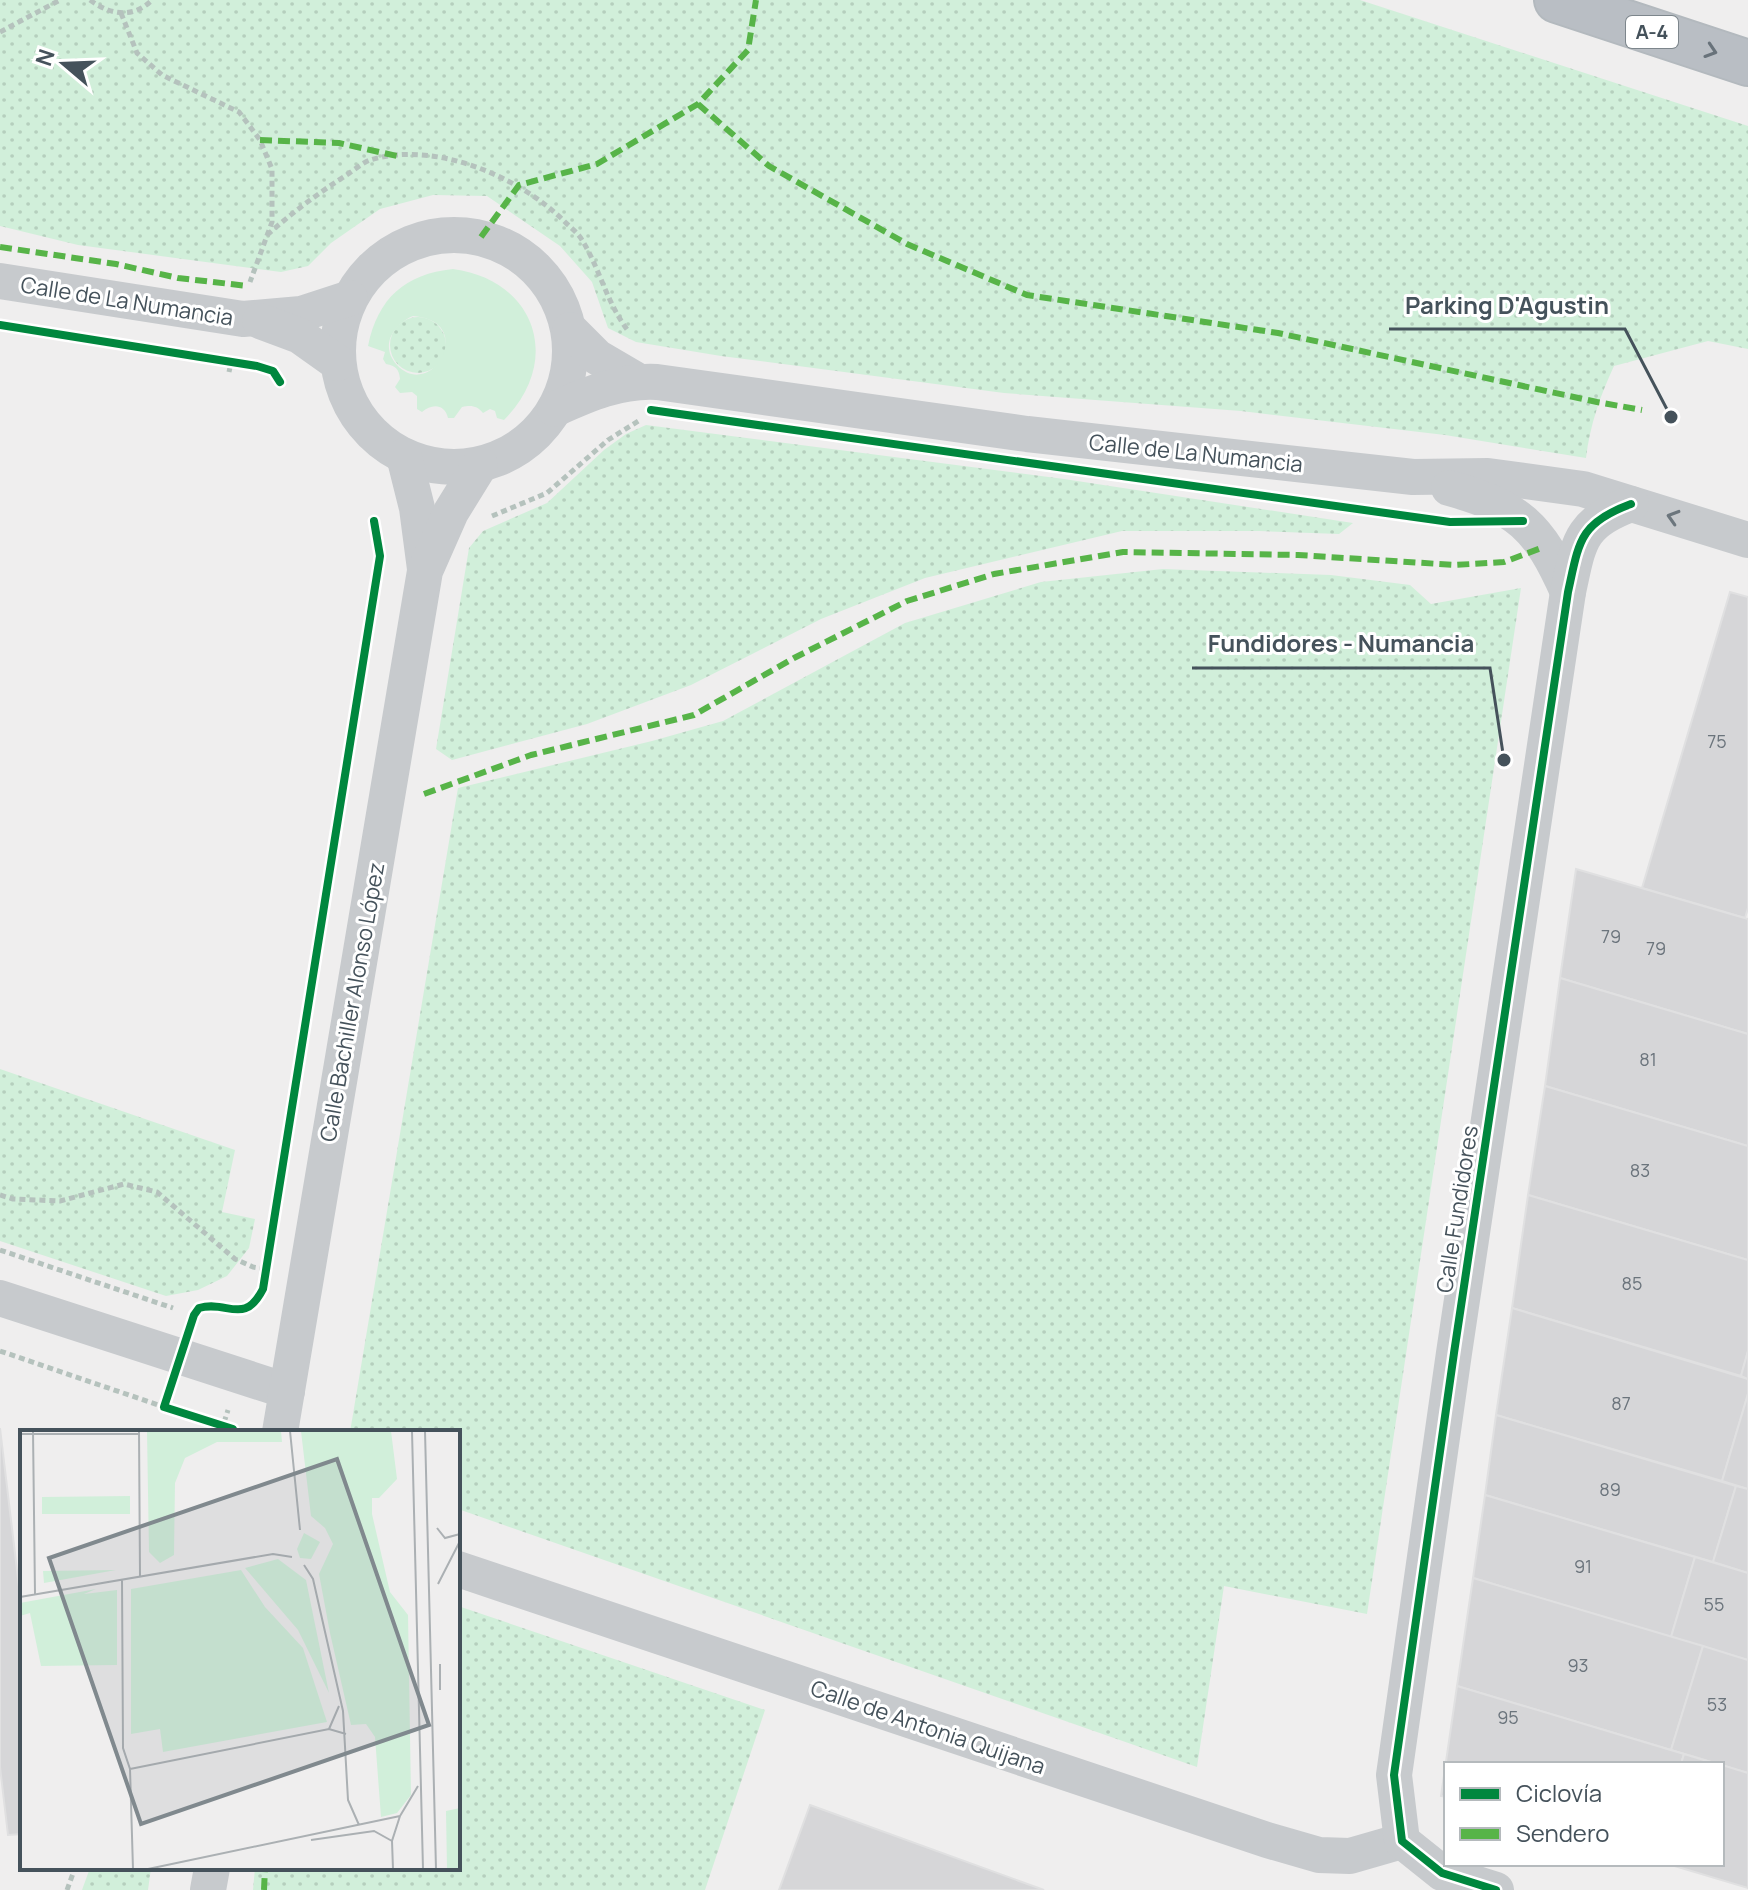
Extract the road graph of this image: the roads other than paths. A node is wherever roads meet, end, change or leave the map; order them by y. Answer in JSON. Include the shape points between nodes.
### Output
{"nodes":[{"id":1,"x":1557,"y":0,"type":"edge"},
{"id":2,"x":1748,"y":63,"type":"edge"},
{"id":3,"x":0,"y":281,"type":"edge"},
{"id":4,"x":350,"y":298,"type":"junction"},
{"id":5,"x":249,"y":319,"type":"junction"},
{"id":6,"x":570,"y":330,"type":"junction"},
{"id":7,"x":338,"y":363,"type":"junction"},
{"id":8,"x":638,"y":381,"type":"junction"},
{"id":9,"x":555,"y":409,"type":"junction"},
{"id":10,"x":404,"y":456,"type":"junction"},
{"id":11,"x":480,"y":465,"type":"junction"},
{"id":12,"x":1413,"y":477,"type":"junction"},
{"id":13,"x":1631,"y":504,"type":"junction"},
{"id":14,"x":1748,"y":540,"type":"edge"},
{"id":15,"x":425,"y":571,"type":"junction"},
{"id":16,"x":1568,"y":592,"type":"junction"},
{"id":17,"x":0,"y":1298,"type":"edge"},
{"id":18,"x":287,"y":1391,"type":"junction"},
{"id":19,"x":280,"y":1430,"type":"edge"},
{"id":20,"x":460,"y":1570,"type":"edge"},
{"id":21,"x":1402,"y":1841,"type":"junction"},
{"id":22,"x":212,"y":1870,"type":"edge"},
{"id":23,"x":208,"y":1890,"type":"edge"},
{"id":24,"x":1496,"y":1890,"type":"edge"}],
"edges":[{"from":1,"to":2,"type":"highway","number":"A-4","one_way":true},
{"from":3,"to":5,"type":"street","name":"Calle de La Numancia"},
{"from":4,"to":5,"type":"street","name":"Calle de La Numancia","via":[[301,314]]},
{"from":4,"to":6,"type":"street","via":[[373,267],[405,245],[442,234],[481,237],[517,251],[546,278]]},
{"from":4,"to":7,"type":"street","via":[[339,330]]},
{"from":5,"to":7,"type":"street","name":"Calle de La Numancia","via":[[300,336]]},
{"from":6,"to":8,"type":"street","name":"Calle de La Numancia","via":[[597,357]]},
{"from":6,"to":9,"type":"street","via":[[571,360]]},
{"from":7,"to":10,"type":"street","via":[[349,401],[372,434]]},
{"from":8,"to":9,"type":"street","name":"Calle de La Numancia","via":[[592,392]]},
{"from":8,"to":12,"type":"street","name":"Calle de La Numancia","via":[[1027,434]]},
{"from":9,"to":11,"type":"street","via":[[513,451]]},
{"from":10,"to":11,"type":"street","via":[[441,467]]},
{"from":10,"to":15,"type":"street","name":"Calle Bachiller Alonso López"},
{"from":11,"to":15,"type":"street","name":"Calle Bachiller Alonso López","via":[[451,512]]},
{"from":12,"to":13,"type":"street","name":"Calle de La Numancia","via":[[1488,476],[1583,489]]},
{"from":12,"to":16,"type":"street","via":[[1484,498],[1519,517],[1555,562]]},
{"from":14,"to":13,"type":"street","name":"Calle de La Numancia","one_way":true},
{"from":13,"to":16,"type":"street","name":"Calle Fundidores","via":[[1605,514],[1585,532]]},
{"from":15,"to":18,"type":"street","name":"Calle Bachiller Alonso López"},
{"from":16,"to":21,"type":"street","name":"Calle Fundidores","via":[[1394,1775]]},
{"from":17,"to":18,"type":"street"},
{"from":18,"to":19,"type":"street","name":"Calle Bachiller Alonso López"},
{"from":20,"to":21,"type":"street","name":"Calle de Antonia Quijana","via":[[1319,1855],[1350,1856]]},
{"from":21,"to":24,"type":"street","via":[[1442,1873]]},
{"from":22,"to":23,"type":"street"}]}
